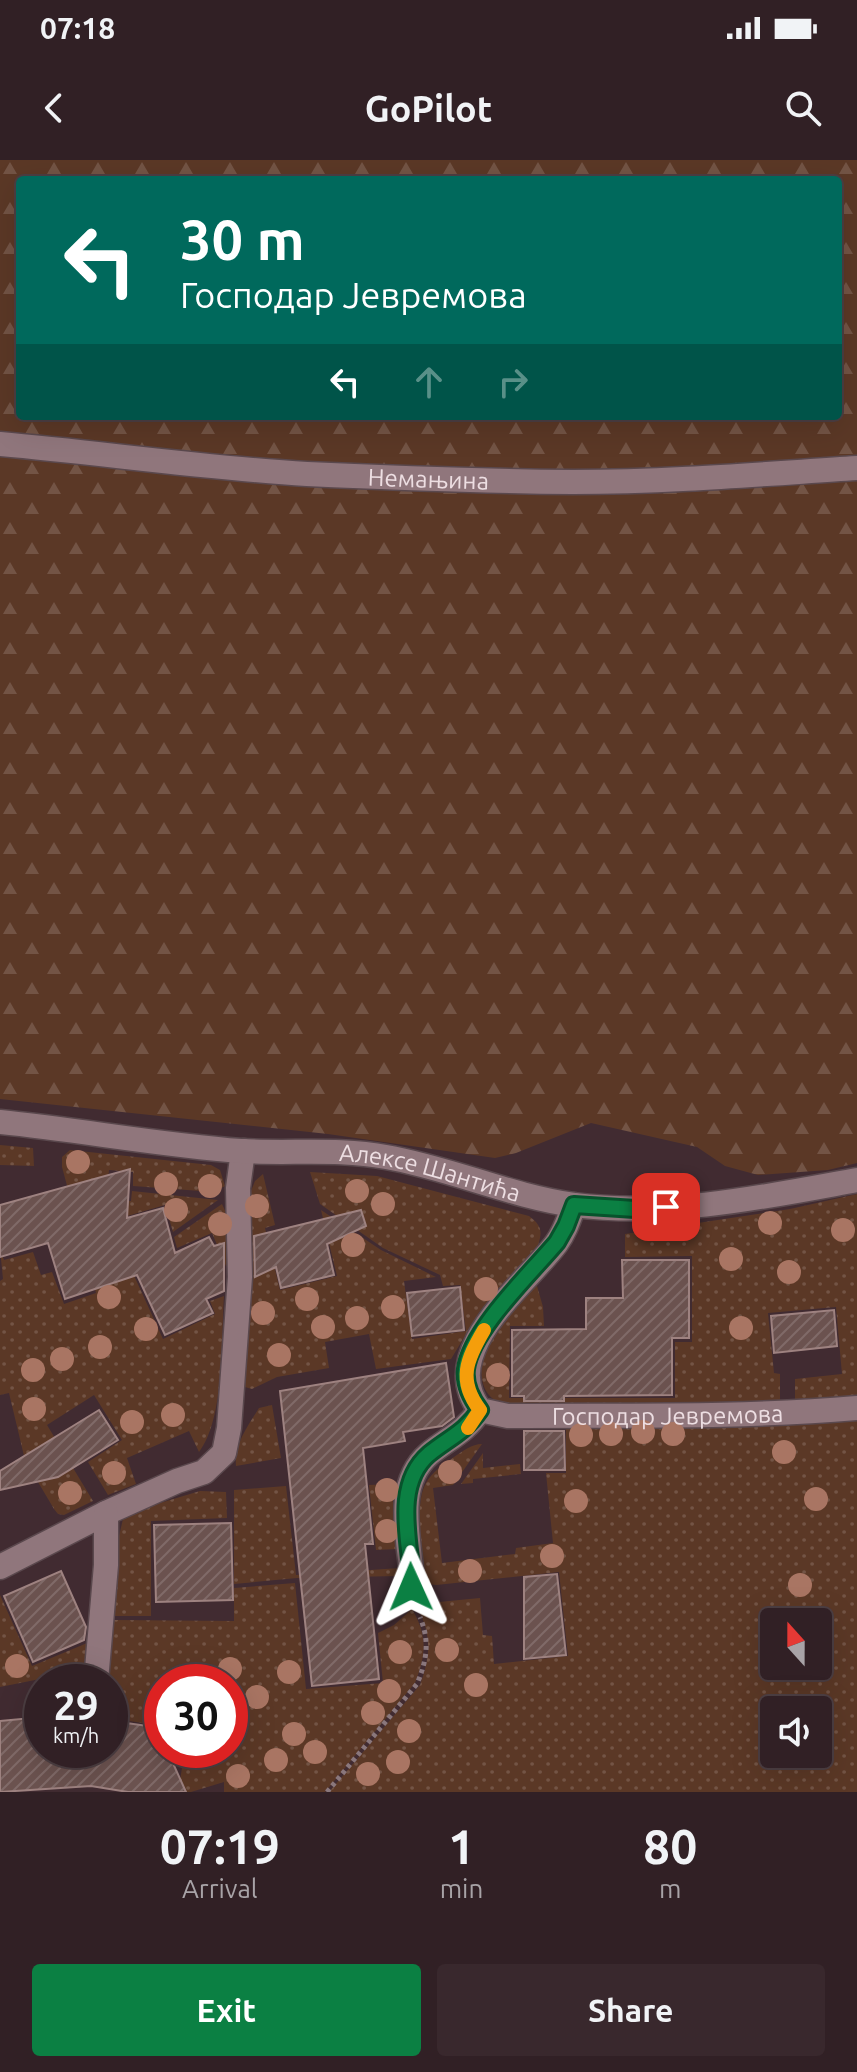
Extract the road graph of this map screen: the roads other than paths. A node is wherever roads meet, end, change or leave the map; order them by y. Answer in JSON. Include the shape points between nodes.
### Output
{"nodes":[{"id":1,"x":0,"y":444,"type":"edge"},
{"id":2,"x":857,"y":468,"type":"edge"},
{"id":3,"x":0,"y":1122,"type":"edge"},
{"id":4,"x":243,"y":1151,"type":"junction"},
{"id":5,"x":857,"y":1180,"type":"edge"},
{"id":6,"x":574,"y":1205,"type":"junction"},
{"id":7,"x":857,"y":1408,"type":"edge"},
{"id":8,"x":480,"y":1410,"type":"junction"},
{"id":9,"x":106,"y":1513,"type":"junction"},
{"id":10,"x":0,"y":1567,"type":"edge"},
{"id":11,"x":411,"y":1587,"type":"road end"},
{"id":12,"x":97,"y":1664,"type":"edge"}],
"edges":[{"from":1,"to":2,"type":"street","name":"Немањина","via":[[306,474],[575,482]]},
{"from":3,"to":4,"type":"street","name":"Алексе Шантића"},
{"from":4,"to":6,"type":"street","name":"Алексе Шантића","via":[[386,1157]]},
{"from":4,"to":9,"type":"street","via":[[238,1188],[240,1277],[224,1453],[204,1472]]},
{"from":5,"to":6,"type":"street","name":"Алексе Шантића","via":[[730,1204],[635,1209]]},
{"from":6,"to":8,"type":"street","via":[[557,1242],[472,1349],[466,1382]]},
{"from":7,"to":8,"type":"street","name":"Господар Јевремова","via":[[715,1416],[508,1416]]},
{"from":8,"to":11,"type":"street","via":[[468,1428],[412,1472],[407,1488]]},
{"from":9,"to":10,"type":"street"},
{"from":9,"to":12,"type":"street"}]}
